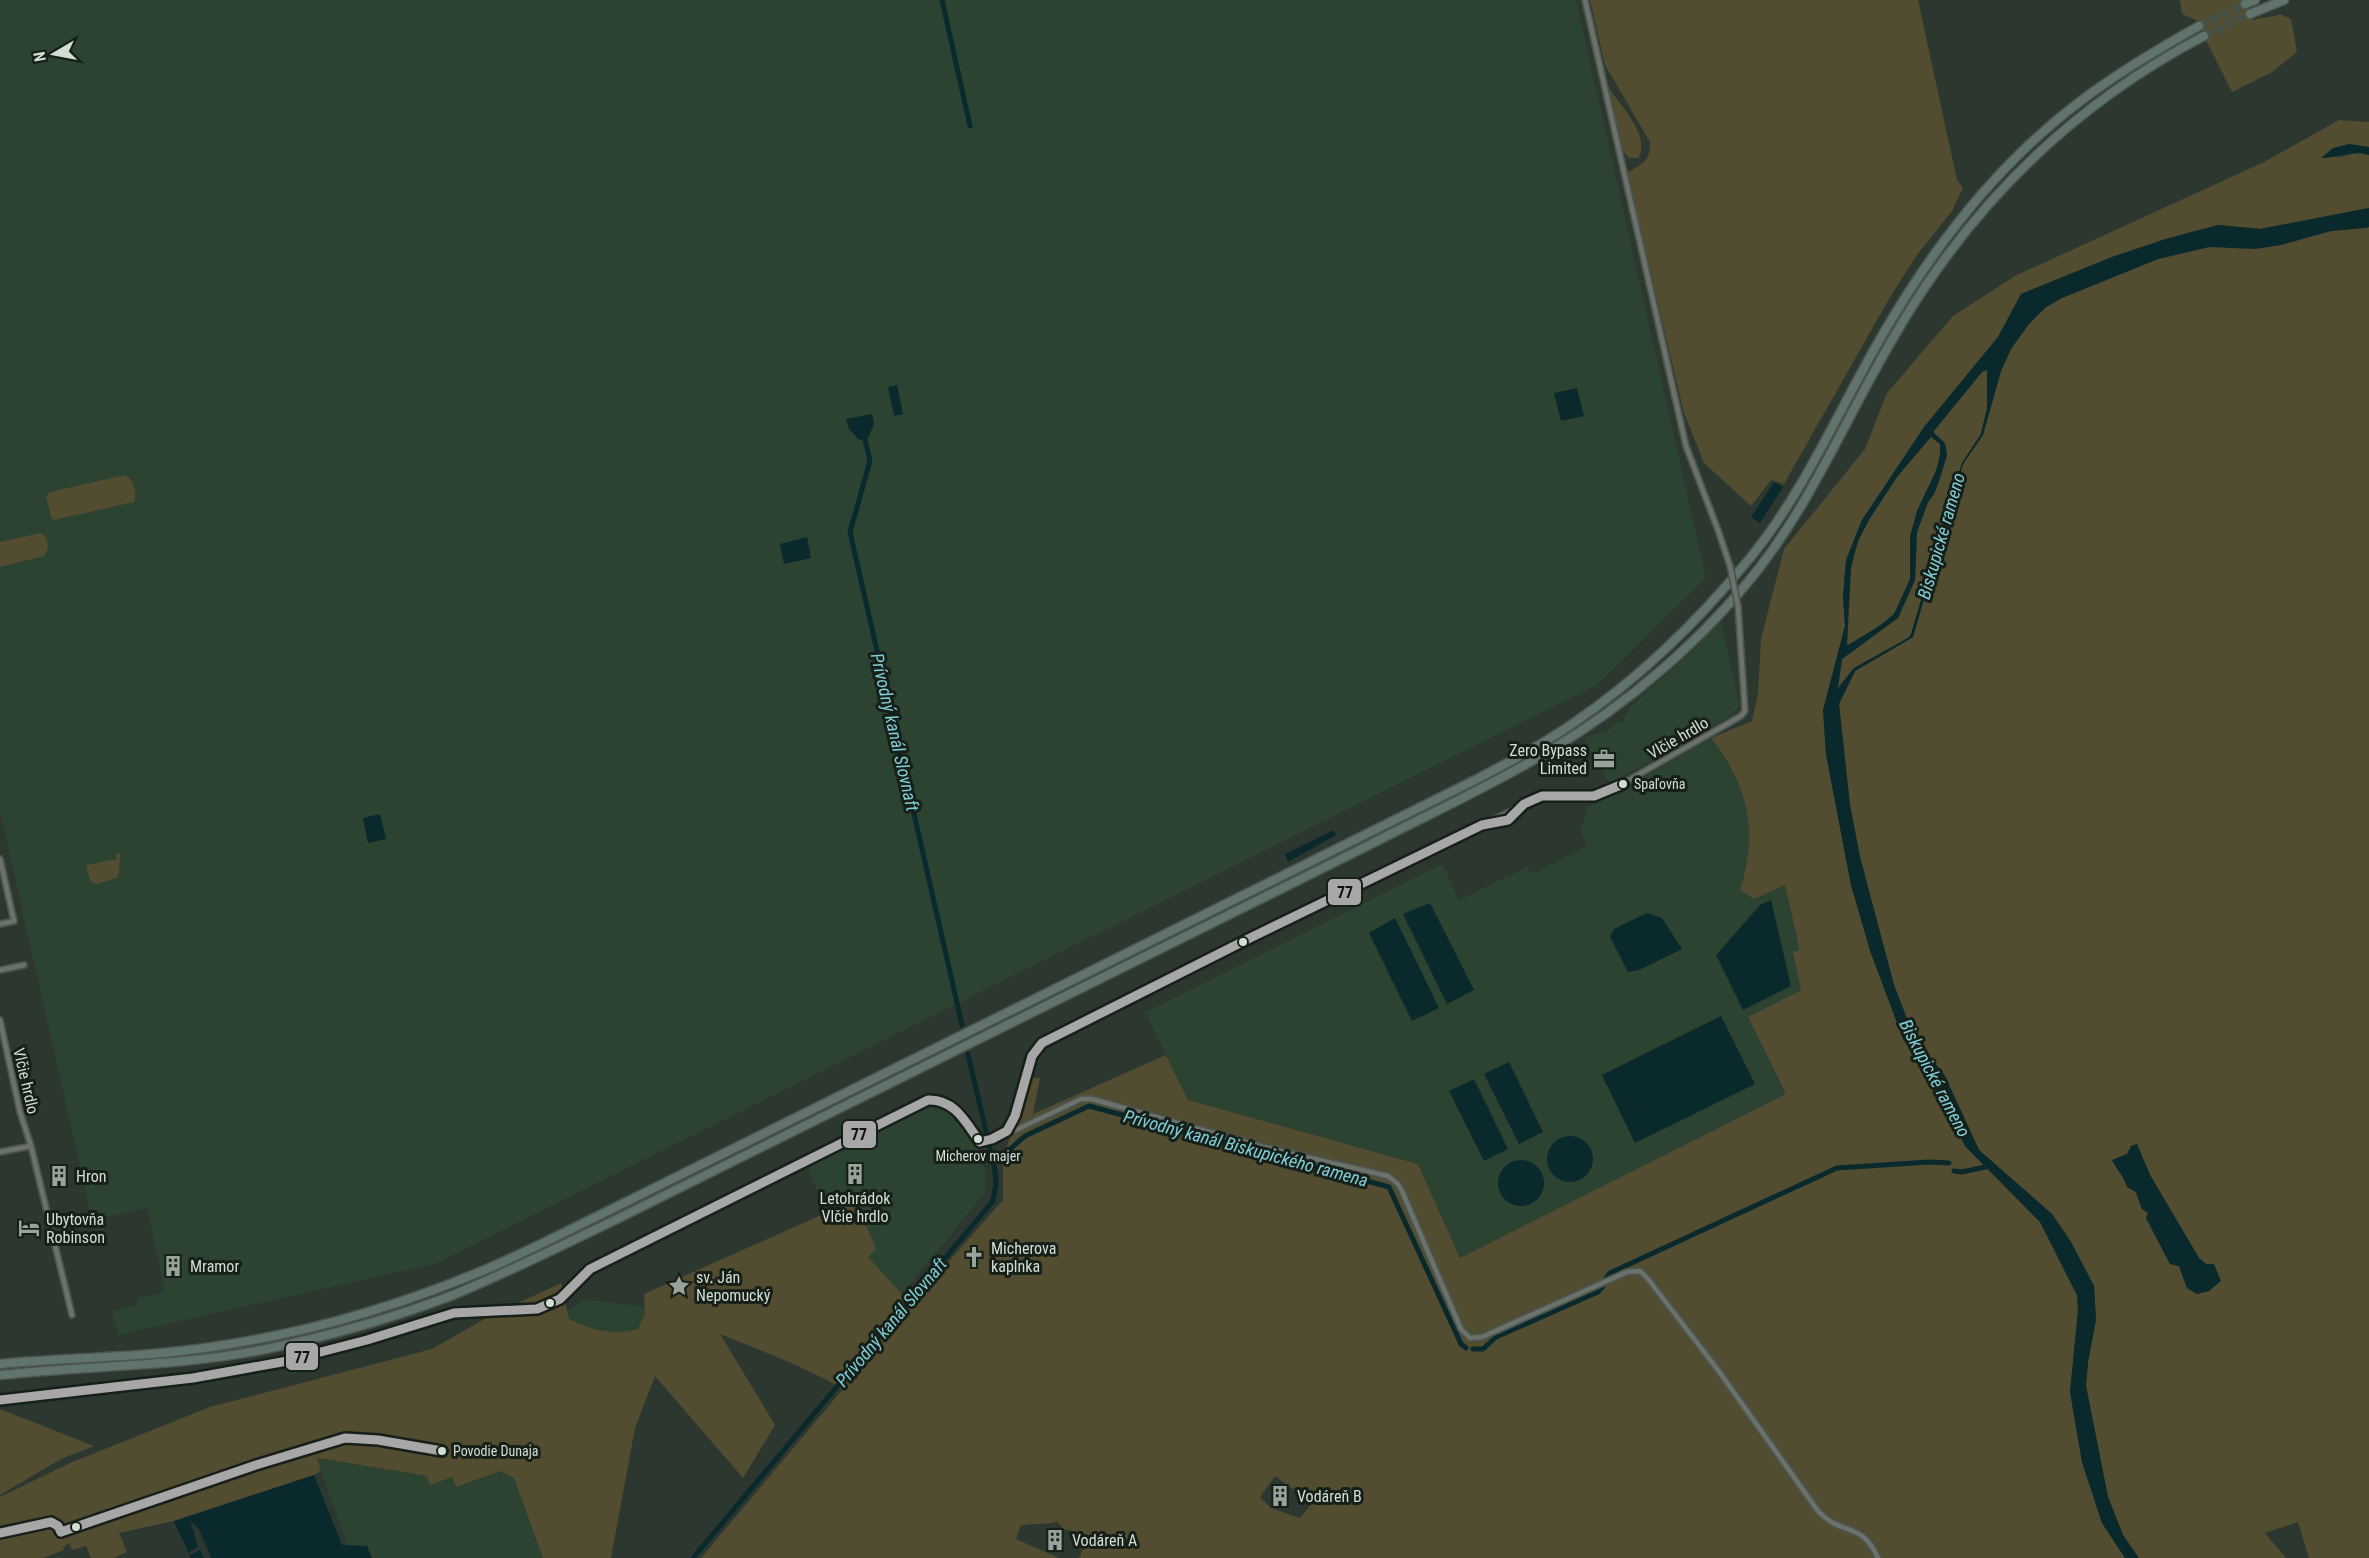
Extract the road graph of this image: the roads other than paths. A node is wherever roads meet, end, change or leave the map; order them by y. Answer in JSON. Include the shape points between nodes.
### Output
{"nodes":[{"id":1,"x":1585,"y":0,"type":"edge"},
{"id":2,"x":2255,"y":0,"type":"edge"},
{"id":3,"x":2284,"y":0,"type":"edge"},
{"id":4,"x":2245,"y":4,"type":"tunnel mouth"},
{"id":5,"x":2250,"y":14,"type":"tunnel mouth"},
{"id":6,"x":2199,"y":26,"type":"tunnel mouth"},
{"id":7,"x":2204,"y":36,"type":"tunnel mouth"},
{"id":8,"x":0,"y":859,"type":"edge"},
{"id":9,"x":0,"y":924,"type":"edge"},
{"id":10,"x":24,"y":965,"type":"dead end"},
{"id":11,"x":0,"y":970,"type":"edge"},
{"id":12,"x":0,"y":1020,"type":"edge"},
{"id":13,"x":1007,"y":1131,"type":"junction"},
{"id":14,"x":31,"y":1146,"type":"junction"},
{"id":15,"x":0,"y":1152,"type":"edge"},
{"id":16,"x":72,"y":1315,"type":"dead end"},
{"id":17,"x":0,"y":1365,"type":"edge"},
{"id":18,"x":0,"y":1375,"type":"edge"},
{"id":19,"x":0,"y":1400,"type":"edge"},
{"id":20,"x":61,"y":1532,"type":"dead end"},
{"id":21,"x":0,"y":1533,"type":"edge"},
{"id":22,"x":1878,"y":1558,"type":"edge"}],
"edges":[{"from":1,"to":13,"type":"street","name":"Vlčie hrdlo","bridge":true,"via":[[1686,446],[1730,566],[1738,606],[1745,711],[1605,793],[1542,796],[1524,804],[1508,820],[1482,825],[1042,1043],[1032,1056]]},
{"from":2,"to":4,"type":"highway"},
{"from":3,"to":5,"type":"highway"},
{"from":6,"to":17,"type":"highway","via":[[2136,62],[2080,101],[1988,187],[1910,289],[1804,477],[1751,556],[1682,634],[1575,723],[1479,778],[516,1256],[448,1285],[323,1325],[225,1345]]},
{"from":7,"to":18,"type":"highway","via":[[2144,70],[2062,131],[1996,194],[1920,293],[1803,501],[1760,567],[1692,642],[1635,691],[1571,737],[1420,819],[521,1265],[450,1296],[392,1316],[265,1349],[141,1366]]},
{"from":8,"to":9,"type":"street","via":[[14,921]]},
{"from":10,"to":11,"type":"street"},
{"from":12,"to":14,"type":"street","name":"Vlčie hrdlo"},
{"from":13,"to":19,"type":"street","via":[[980,1142],[949,1104],[933,1099],[921,1102],[590,1269],[559,1300],[527,1310],[453,1312],[309,1357],[208,1376]]},
{"from":13,"to":22,"type":"street","via":[[1082,1099],[1092,1099],[1259,1146],[1388,1176],[1402,1191],[1461,1329],[1470,1338],[1482,1337],[1627,1272],[1640,1271],[1718,1370],[1818,1511],[1831,1522],[1867,1538]]},
{"from":14,"to":15,"type":"street"},
{"from":14,"to":16,"type":"street","name":"Vlčie hrdlo"},
{"from":20,"to":21,"type":"street","via":[[51,1522]]}]}
